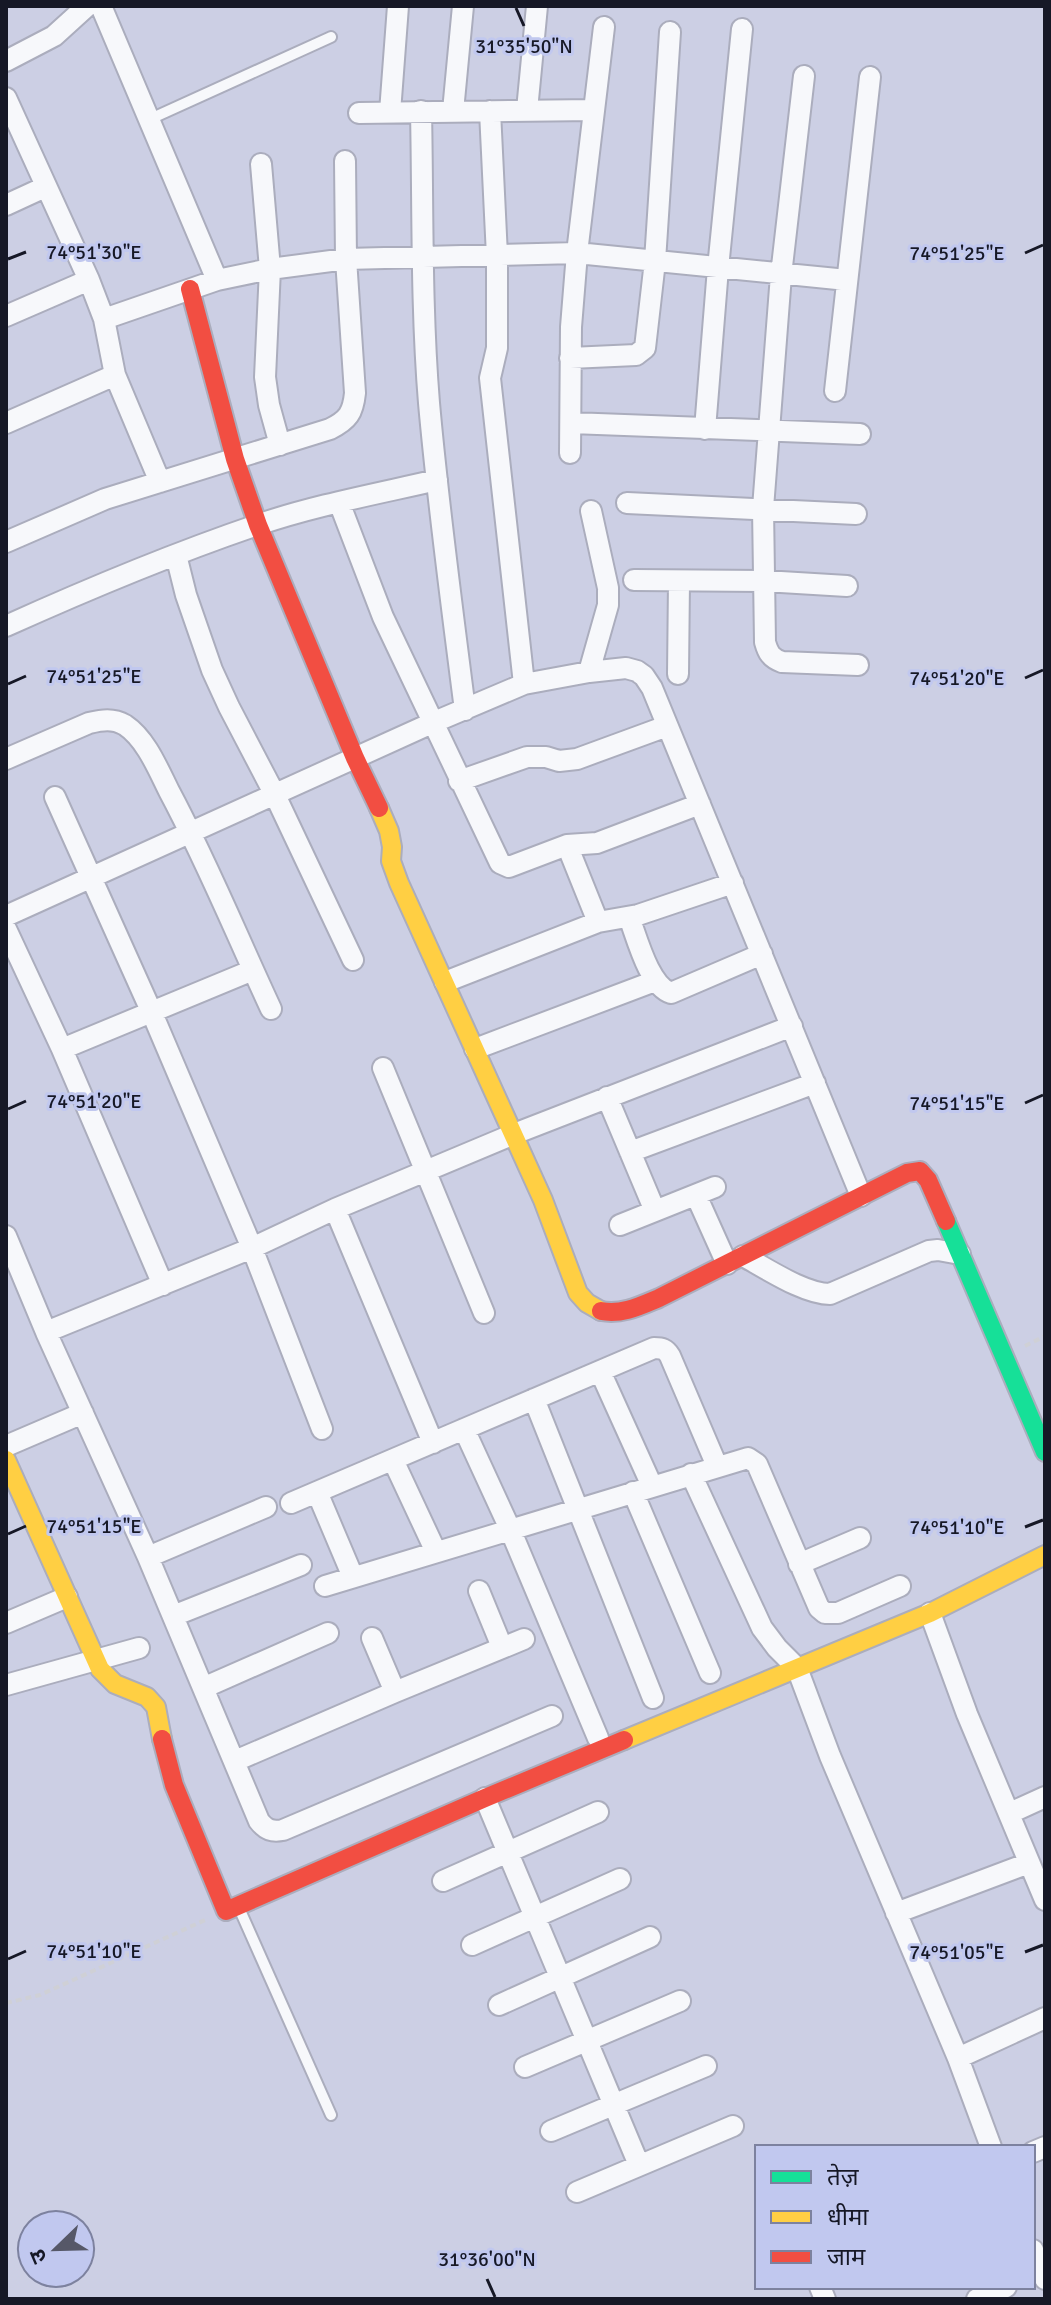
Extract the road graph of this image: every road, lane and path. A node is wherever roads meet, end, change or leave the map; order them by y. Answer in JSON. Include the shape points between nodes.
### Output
{"nodes":[{"id":1,"x":87,"y":6,"type":"edge"},
{"id":2,"x":101,"y":6,"type":"edge"},
{"id":3,"x":398,"y":6,"type":"edge"},
{"id":4,"x":463,"y":6,"type":"edge"},
{"id":5,"x":537,"y":6,"type":"edge"},
{"id":6,"x":604,"y":27,"type":"dead end"},
{"id":7,"x":742,"y":29,"type":"dead end"},
{"id":8,"x":670,"y":32,"type":"dead end"},
{"id":9,"x":331,"y":37,"type":"dead end"},
{"id":10,"x":6,"y":61,"type":"edge"},
{"id":11,"x":804,"y":76,"type":"dead end"},
{"id":12,"x":870,"y":77,"type":"dead end"},
{"id":13,"x":6,"y":99,"type":"edge"},
{"id":14,"x":527,"y":110,"type":"junction"},
{"id":15,"x":594,"y":110,"type":"junction"},
{"id":16,"x":421,"y":111,"type":"junction"},
{"id":17,"x":453,"y":111,"type":"junction"},
{"id":18,"x":490,"y":111,"type":"junction"},
{"id":19,"x":390,"y":112,"type":"junction"},
{"id":20,"x":359,"y":113,"type":"dead end"},
{"id":21,"x":148,"y":120,"type":"junction"},
{"id":22,"x":345,"y":161,"type":"dead end"},
{"id":23,"x":261,"y":164,"type":"dead end"},
{"id":24,"x":45,"y":187,"type":"junction"},
{"id":25,"x":6,"y":205,"type":"edge"},
{"id":26,"x":577,"y":253,"type":"junction"},
{"id":27,"x":497,"y":256,"type":"junction"},
{"id":28,"x":423,"y":258,"type":"junction"},
{"id":29,"x":346,"y":259,"type":"junction"},
{"id":30,"x":655,"y":261,"type":"junction"},
{"id":31,"x":718,"y":268,"type":"junction"},
{"id":32,"x":270,"y":269,"type":"junction"},
{"id":33,"x":781,"y":275,"type":"junction"},
{"id":34,"x":89,"y":280,"type":"junction"},
{"id":35,"x":217,"y":280,"type":"junction"},
{"id":36,"x":847,"y":280,"type":"junction"},
{"id":37,"x":190,"y":289,"type":"junction"},
{"id":38,"x":6,"y":316,"type":"edge"},
{"id":39,"x":104,"y":319,"type":"junction"},
{"id":40,"x":570,"y":358,"type":"junction"},
{"id":41,"x":115,"y":375,"type":"junction"},
{"id":42,"x":835,"y":391,"type":"dead end"},
{"id":43,"x":6,"y":423,"type":"edge"},
{"id":44,"x":571,"y":423,"type":"junction"},
{"id":45,"x":705,"y":429,"type":"junction"},
{"id":46,"x":769,"y":432,"type":"junction"},
{"id":47,"x":860,"y":434,"type":"dead end"},
{"id":48,"x":280,"y":445,"type":"junction"},
{"id":49,"x":570,"y":453,"type":"dead end"},
{"id":50,"x":235,"y":459,"type":"junction"},
{"id":51,"x":437,"y":480,"type":"junction"},
{"id":52,"x":160,"y":482,"type":"junction"},
{"id":53,"x":339,"y":502,"type":"junction"},
{"id":54,"x":627,"y":503,"type":"dead end"},
{"id":55,"x":763,"y":508,"type":"junction"},
{"id":56,"x":591,"y":511,"type":"dead end"},
{"id":57,"x":856,"y":514,"type":"dead end"},
{"id":58,"x":258,"y":525,"type":"junction"},
{"id":59,"x":6,"y":542,"type":"edge"},
{"id":60,"x":176,"y":555,"type":"junction"},
{"id":61,"x":634,"y":580,"type":"dead end"},
{"id":62,"x":679,"y":581,"type":"junction"},
{"id":63,"x":764,"y":581,"type":"junction"},
{"id":64,"x":847,"y":586,"type":"dead end"},
{"id":65,"x":6,"y":626,"type":"edge"},
{"id":66,"x":858,"y":665,"type":"dead end"},
{"id":67,"x":589,"y":672,"type":"junction"},
{"id":68,"x":678,"y":674,"type":"dead end"},
{"id":69,"x":524,"y":684,"type":"junction"},
{"id":70,"x":465,"y":710,"type":"junction"},
{"id":71,"x":432,"y":723,"type":"junction"},
{"id":72,"x":667,"y":726,"type":"junction"},
{"id":73,"x":355,"y":758,"type":"junction"},
{"id":74,"x":6,"y":759,"type":"edge"},
{"id":75,"x":459,"y":781,"type":"junction"},
{"id":76,"x":275,"y":795,"type":"junction"},
{"id":77,"x":55,"y":797,"type":"dead end"},
{"id":78,"x":700,"y":804,"type":"junction"},
{"id":79,"x":191,"y":832,"type":"junction"},
{"id":80,"x":567,"y":845,"type":"junction"},
{"id":81,"x":91,"y":878,"type":"junction"},
{"id":82,"x":733,"y":883,"type":"junction"},
{"id":83,"x":6,"y":916,"type":"edge"},
{"id":84,"x":629,"y":917,"type":"junction"},
{"id":85,"x":598,"y":922,"type":"junction"},
{"id":86,"x":6,"y":929,"type":"edge"},
{"id":87,"x":762,"y":954,"type":"junction"},
{"id":88,"x":353,"y":960,"type":"dead end"},
{"id":89,"x":253,"y":970,"type":"junction"},
{"id":90,"x":655,"y":981,"type":"junction"},
{"id":91,"x":445,"y":982,"type":"junction"},
{"id":92,"x":271,"y":1009,"type":"dead end"},
{"id":93,"x":152,"y":1013,"type":"junction"},
{"id":94,"x":792,"y":1026,"type":"junction"},
{"id":95,"x":62,"y":1049,"type":"junction"},
{"id":96,"x":475,"y":1049,"type":"junction"},
{"id":97,"x":383,"y":1068,"type":"dead end"},
{"id":98,"x":815,"y":1083,"type":"junction"},
{"id":99,"x":607,"y":1097,"type":"junction"},
{"id":100,"x":514,"y":1134,"type":"junction"},
{"id":101,"x":630,"y":1152,"type":"junction"},
{"id":102,"x":425,"y":1171,"type":"junction"},
{"id":103,"x":715,"y":1187,"type":"dead end"},
{"id":104,"x":696,"y":1195,"type":"junction"},
{"id":105,"x":861,"y":1196,"type":"junction"},
{"id":106,"x":335,"y":1209,"type":"junction"},
{"id":107,"x":655,"y":1211,"type":"junction"},
{"id":108,"x":620,"y":1225,"type":"dead end"},
{"id":109,"x":6,"y":1236,"type":"edge"},
{"id":110,"x":252,"y":1248,"type":"junction"},
{"id":111,"x":960,"y":1254,"type":"junction"},
{"id":112,"x":735,"y":1260,"type":"junction"},
{"id":113,"x":163,"y":1285,"type":"junction"},
{"id":114,"x":484,"y":1313,"type":"dead end"},
{"id":115,"x":46,"y":1332,"type":"junction"},
{"id":116,"x":600,"y":1371,"type":"junction"},
{"id":117,"x":534,"y":1399,"type":"junction"},
{"id":118,"x":83,"y":1413,"type":"junction"},
{"id":119,"x":322,"y":1429,"type":"dead end"},
{"id":120,"x":464,"y":1429,"type":"junction"},
{"id":121,"x":433,"y":1443,"type":"junction"},
{"id":122,"x":6,"y":1446,"type":"edge"},
{"id":123,"x":1045,"y":1452,"type":"edge"},
{"id":124,"x":6,"y":1460,"type":"edge"},
{"id":125,"x":393,"y":1460,"type":"junction"},
{"id":126,"x":717,"y":1466,"type":"junction"},
{"id":127,"x":691,"y":1474,"type":"junction"},
{"id":128,"x":643,"y":1489,"type":"junction"},
{"id":129,"x":317,"y":1492,"type":"junction"},
{"id":130,"x":291,"y":1503,"type":"dead end"},
{"id":131,"x":266,"y":1507,"type":"dead end"},
{"id":132,"x":579,"y":1509,"type":"junction"},
{"id":133,"x":510,"y":1529,"type":"junction"},
{"id":134,"x":860,"y":1538,"type":"dead end"},
{"id":135,"x":436,"y":1552,"type":"junction"},
{"id":136,"x":1045,"y":1555,"type":"edge"},
{"id":137,"x":148,"y":1557,"type":"junction"},
{"id":138,"x":799,"y":1564,"type":"junction"},
{"id":139,"x":301,"y":1565,"type":"dead end"},
{"id":140,"x":353,"y":1577,"type":"junction"},
{"id":141,"x":325,"y":1586,"type":"dead end"},
{"id":142,"x":900,"y":1586,"type":"dead end"},
{"id":143,"x":479,"y":1591,"type":"dead end"},
{"id":144,"x":67,"y":1597,"type":"junction"},
{"id":145,"x":930,"y":1613,"type":"junction"},
{"id":146,"x":173,"y":1616,"type":"junction"},
{"id":147,"x":6,"y":1623,"type":"edge"},
{"id":148,"x":328,"y":1633,"type":"dead end"},
{"id":149,"x":372,"y":1638,"type":"dead end"},
{"id":150,"x":524,"y":1639,"type":"dead end"},
{"id":151,"x":502,"y":1647,"type":"junction"},
{"id":152,"x":139,"y":1648,"type":"dead end"},
{"id":153,"x":95,"y":1660,"type":"junction"},
{"id":154,"x":797,"y":1668,"type":"junction"},
{"id":155,"x":710,"y":1673,"type":"dead end"},
{"id":156,"x":6,"y":1685,"type":"edge"},
{"id":157,"x":203,"y":1688,"type":"junction"},
{"id":158,"x":395,"y":1692,"type":"junction"},
{"id":159,"x":653,"y":1698,"type":"dead end"},
{"id":160,"x":552,"y":1716,"type":"dead end"},
{"id":161,"x":598,"y":1738,"type":"dead end"},
{"id":162,"x":235,"y":1761,"type":"junction"},
{"id":163,"x":1045,"y":1797,"type":"edge"},
{"id":164,"x":485,"y":1798,"type":"junction"},
{"id":165,"x":598,"y":1812,"type":"dead end"},
{"id":166,"x":1010,"y":1813,"type":"junction"},
{"id":167,"x":507,"y":1852,"type":"junction"},
{"id":168,"x":1029,"y":1863,"type":"junction"},
{"id":169,"x":620,"y":1879,"type":"dead end"},
{"id":170,"x":443,"y":1881,"type":"dead end"},
{"id":171,"x":1045,"y":1900,"type":"edge"},
{"id":172,"x":232,"y":1908,"type":"junction"},
{"id":173,"x":896,"y":1913,"type":"junction"},
{"id":174,"x":535,"y":1917,"type":"junction"},
{"id":175,"x":650,"y":1937,"type":"dead end"},
{"id":176,"x":472,"y":1945,"type":"dead end"},
{"id":177,"x":560,"y":1977,"type":"junction"},
{"id":178,"x":680,"y":2001,"type":"dead end"},
{"id":179,"x":6,"y":2003,"type":"edge"},
{"id":180,"x":499,"y":2005,"type":"dead end"},
{"id":181,"x":1045,"y":2018,"type":"edge"},
{"id":182,"x":587,"y":2041,"type":"junction"},
{"id":183,"x":958,"y":2058,"type":"junction"},
{"id":184,"x":706,"y":2066,"type":"dead end"},
{"id":185,"x":525,"y":2067,"type":"dead end"},
{"id":186,"x":614,"y":2104,"type":"junction"},
{"id":187,"x":331,"y":2115,"type":"dead end"},
{"id":188,"x":733,"y":2126,"type":"dead end"},
{"id":189,"x":551,"y":2131,"type":"dead end"},
{"id":190,"x":990,"y":2145,"type":"edge"},
{"id":191,"x":639,"y":2165,"type":"junction"},
{"id":192,"x":577,"y":2192,"type":"dead end"},
{"id":193,"x":1001,"y":2289,"type":"edge"},
{"id":194,"x":977,"y":2299,"type":"edge"}],
"edges":[{"from":1,"to":10,"type":"street","via":[[54,36]]},
{"from":2,"to":21,"type":"street"},
{"from":3,"to":19,"type":"street"},
{"from":4,"to":17,"type":"street"},
{"from":5,"to":14,"type":"street"},
{"from":6,"to":15,"type":"street"},
{"from":7,"to":31,"type":"street"},
{"from":8,"to":30,"type":"street"},
{"from":9,"to":21,"type":"lane"},
{"from":11,"to":33,"type":"street"},
{"from":12,"to":36,"type":"street"},
{"from":13,"to":24,"type":"street"},
{"from":14,"to":15,"type":"street"},
{"from":14,"to":18,"type":"street"},
{"from":15,"to":26,"type":"street"},
{"from":16,"to":17,"type":"street"},
{"from":16,"to":19,"type":"street"},
{"from":16,"to":28,"type":"street"},
{"from":17,"to":18,"type":"street"},
{"from":18,"to":27,"type":"street"},
{"from":19,"to":20,"type":"street"},
{"from":21,"to":35,"type":"street"},
{"from":22,"to":29,"type":"street"},
{"from":23,"to":32,"type":"street"},
{"from":24,"to":25,"type":"street"},
{"from":24,"to":34,"type":"street"},
{"from":26,"to":27,"type":"street"},
{"from":26,"to":30,"type":"street"},
{"from":26,"to":40,"type":"street"},
{"from":27,"to":28,"type":"street"},
{"from":27,"to":69,"type":"street","via":[[497,348],[490,378]]},
{"from":28,"to":29,"type":"street"},
{"from":28,"to":51,"type":"street"},
{"from":29,"to":32,"type":"street"},
{"from":29,"to":48,"type":"street","via":[[355,393],[351,413],[330,429]]},
{"from":30,"to":31,"type":"street"},
{"from":30,"to":40,"type":"street","via":[[645,348],[636,355]]},
{"from":31,"to":33,"type":"street"},
{"from":31,"to":45,"type":"street"},
{"from":32,"to":35,"type":"street"},
{"from":32,"to":48,"type":"street","via":[[265,377]]},
{"from":33,"to":36,"type":"street"},
{"from":33,"to":46,"type":"street"},
{"from":34,"to":38,"type":"street"},
{"from":34,"to":39,"type":"street"},
{"from":35,"to":37,"type":"street"},
{"from":36,"to":42,"type":"street"},
{"from":37,"to":39,"type":"street"},
{"from":37,"to":50,"type":"street"},
{"from":39,"to":41,"type":"street"},
{"from":40,"to":44,"type":"street"},
{"from":41,"to":43,"type":"street"},
{"from":41,"to":52,"type":"street"},
{"from":44,"to":45,"type":"street"},
{"from":44,"to":49,"type":"street"},
{"from":45,"to":46,"type":"street"},
{"from":46,"to":47,"type":"street"},
{"from":46,"to":55,"type":"street"},
{"from":48,"to":50,"type":"street"},
{"from":50,"to":52,"type":"street"},
{"from":50,"to":58,"type":"street"},
{"from":51,"to":53,"type":"street"},
{"from":51,"to":70,"type":"street"},
{"from":52,"to":59,"type":"street","via":[[105,499]]},
{"from":53,"to":58,"type":"street"},
{"from":53,"to":71,"type":"street","via":[[383,617]]},
{"from":54,"to":55,"type":"street"},
{"from":55,"to":57,"type":"street"},
{"from":55,"to":63,"type":"street"},
{"from":56,"to":67,"type":"street","via":[[608,605]]},
{"from":58,"to":60,"type":"street"},
{"from":58,"to":73,"type":"street"},
{"from":60,"to":65,"type":"street"},
{"from":60,"to":76,"type":"street","via":[[212,670]]},
{"from":61,"to":62,"type":"street"},
{"from":62,"to":63,"type":"street"},
{"from":62,"to":68,"type":"street"},
{"from":63,"to":64,"type":"street"},
{"from":63,"to":66,"type":"street","via":[[765,642],[774,659]]},
{"from":67,"to":69,"type":"street"},
{"from":67,"to":72,"type":"street","via":[[637,671],[652,688]]},
{"from":69,"to":70,"type":"street"},
{"from":70,"to":71,"type":"street"},
{"from":71,"to":73,"type":"street"},
{"from":71,"to":75,"type":"street"},
{"from":72,"to":75,"type":"street","via":[[577,759],[527,757]]},
{"from":72,"to":78,"type":"street"},
{"from":73,"to":76,"type":"street"},
{"from":73,"to":91,"type":"street","via":[[389,831],[399,883]]},
{"from":74,"to":79,"type":"street","via":[[89,723],[115,720],[140,741]]},
{"from":75,"to":80,"type":"street","via":[[504,866]]},
{"from":76,"to":79,"type":"street"},
{"from":76,"to":88,"type":"street"},
{"from":77,"to":81,"type":"street"},
{"from":78,"to":80,"type":"street","via":[[597,843]]},
{"from":78,"to":82,"type":"street"},
{"from":79,"to":81,"type":"street"},
{"from":79,"to":89,"type":"street"},
{"from":80,"to":85,"type":"street"},
{"from":81,"to":83,"type":"street"},
{"from":81,"to":93,"type":"street"},
{"from":82,"to":84,"type":"street"},
{"from":82,"to":87,"type":"street"},
{"from":84,"to":85,"type":"street"},
{"from":84,"to":90,"type":"street"},
{"from":85,"to":91,"type":"street"},
{"from":86,"to":95,"type":"street"},
{"from":87,"to":90,"type":"street","via":[[671,993]]},
{"from":87,"to":94,"type":"street"},
{"from":89,"to":92,"type":"street"},
{"from":89,"to":93,"type":"street"},
{"from":90,"to":96,"type":"street"},
{"from":91,"to":96,"type":"street"},
{"from":93,"to":95,"type":"street"},
{"from":93,"to":110,"type":"street"},
{"from":94,"to":98,"type":"street"},
{"from":94,"to":99,"type":"street"},
{"from":95,"to":113,"type":"street"},
{"from":96,"to":100,"type":"street"},
{"from":97,"to":102,"type":"street"},
{"from":98,"to":101,"type":"street"},
{"from":98,"to":105,"type":"street"},
{"from":99,"to":100,"type":"street"},
{"from":99,"to":101,"type":"street"},
{"from":100,"to":102,"type":"street"},
{"from":100,"to":112,"type":"street","via":[[578,1293],[595,1311],[619,1312],[648,1303]]},
{"from":101,"to":107,"type":"street"},
{"from":102,"to":106,"type":"street"},
{"from":102,"to":114,"type":"street"},
{"from":103,"to":104,"type":"street"},
{"from":104,"to":107,"type":"street"},
{"from":104,"to":112,"type":"street"},
{"from":105,"to":111,"type":"street","via":[[920,1171]]},
{"from":105,"to":112,"type":"street"},
{"from":106,"to":110,"type":"street"},
{"from":106,"to":121,"type":"street"},
{"from":107,"to":108,"type":"street"},
{"from":109,"to":115,"type":"street"},
{"from":110,"to":113,"type":"street"},
{"from":110,"to":119,"type":"street"},
{"from":111,"to":112,"type":"street","via":[[929,1251],[830,1294]]},
{"from":111,"to":123,"type":"street"},
{"from":113,"to":115,"type":"street"},
{"from":115,"to":118,"type":"street"},
{"from":116,"to":117,"type":"street"},
{"from":116,"to":126,"type":"street","via":[[654,1348],[667,1351]]},
{"from":116,"to":128,"type":"street"},
{"from":117,"to":120,"type":"street"},
{"from":117,"to":132,"type":"street"},
{"from":118,"to":122,"type":"street"},
{"from":118,"to":137,"type":"street"},
{"from":120,"to":121,"type":"street"},
{"from":120,"to":133,"type":"street"},
{"from":121,"to":125,"type":"street"},
{"from":124,"to":144,"type":"street"},
{"from":125,"to":129,"type":"street"},
{"from":125,"to":135,"type":"street"},
{"from":126,"to":127,"type":"street"},
{"from":126,"to":138,"type":"street","via":[[748,1458],[757,1464]]},
{"from":127,"to":128,"type":"street"},
{"from":127,"to":154,"type":"street","via":[[762,1628]]},
{"from":128,"to":132,"type":"street"},
{"from":128,"to":155,"type":"street"},
{"from":129,"to":130,"type":"street"},
{"from":129,"to":140,"type":"street"},
{"from":131,"to":137,"type":"street"},
{"from":132,"to":133,"type":"street"},
{"from":132,"to":159,"type":"street"},
{"from":133,"to":135,"type":"street"},
{"from":133,"to":161,"type":"street"},
{"from":134,"to":138,"type":"street"},
{"from":135,"to":140,"type":"street"},
{"from":136,"to":145,"type":"street"},
{"from":137,"to":146,"type":"street"},
{"from":138,"to":142,"type":"street","via":[[819,1608],[831,1614]]},
{"from":139,"to":146,"type":"street"},
{"from":140,"to":141,"type":"street"},
{"from":143,"to":151,"type":"street"},
{"from":144,"to":147,"type":"street"},
{"from":144,"to":153,"type":"street"},
{"from":145,"to":154,"type":"street"},
{"from":145,"to":166,"type":"street"},
{"from":146,"to":157,"type":"street"},
{"from":148,"to":157,"type":"street"},
{"from":149,"to":158,"type":"street"},
{"from":150,"to":151,"type":"street"},
{"from":151,"to":158,"type":"street"},
{"from":152,"to":153,"type":"street"},
{"from":153,"to":156,"type":"street"},
{"from":153,"to":172,"type":"street","via":[[109,1680],[147,1697],[156,1707],[174,1785]]},
{"from":154,"to":164,"type":"street"},
{"from":154,"to":173,"type":"street"},
{"from":157,"to":162,"type":"street"},
{"from":158,"to":162,"type":"street"},
{"from":160,"to":162,"type":"street","via":[[273,1832],[259,1821]]},
{"from":163,"to":166,"type":"street"},
{"from":164,"to":167,"type":"street"},
{"from":164,"to":172,"type":"street"},
{"from":165,"to":167,"type":"street"},
{"from":166,"to":168,"type":"street"},
{"from":167,"to":170,"type":"street"},
{"from":167,"to":174,"type":"street"},
{"from":168,"to":171,"type":"street"},
{"from":168,"to":173,"type":"street"},
{"from":169,"to":174,"type":"street"},
{"from":172,"to":179,"type":"path","via":[[40,1995]]},
{"from":172,"to":187,"type":"lane"},
{"from":173,"to":183,"type":"street"},
{"from":174,"to":176,"type":"street"},
{"from":174,"to":177,"type":"street"},
{"from":175,"to":177,"type":"street"},
{"from":177,"to":180,"type":"street"},
{"from":177,"to":182,"type":"street"},
{"from":178,"to":182,"type":"street"},
{"from":181,"to":183,"type":"street"},
{"from":182,"to":185,"type":"street"},
{"from":182,"to":186,"type":"street"},
{"from":183,"to":190,"type":"street"},
{"from":184,"to":186,"type":"street"},
{"from":186,"to":189,"type":"street"},
{"from":186,"to":191,"type":"street"},
{"from":188,"to":191,"type":"street"},
{"from":191,"to":192,"type":"street"},
{"from":193,"to":194,"type":"street"}]}
